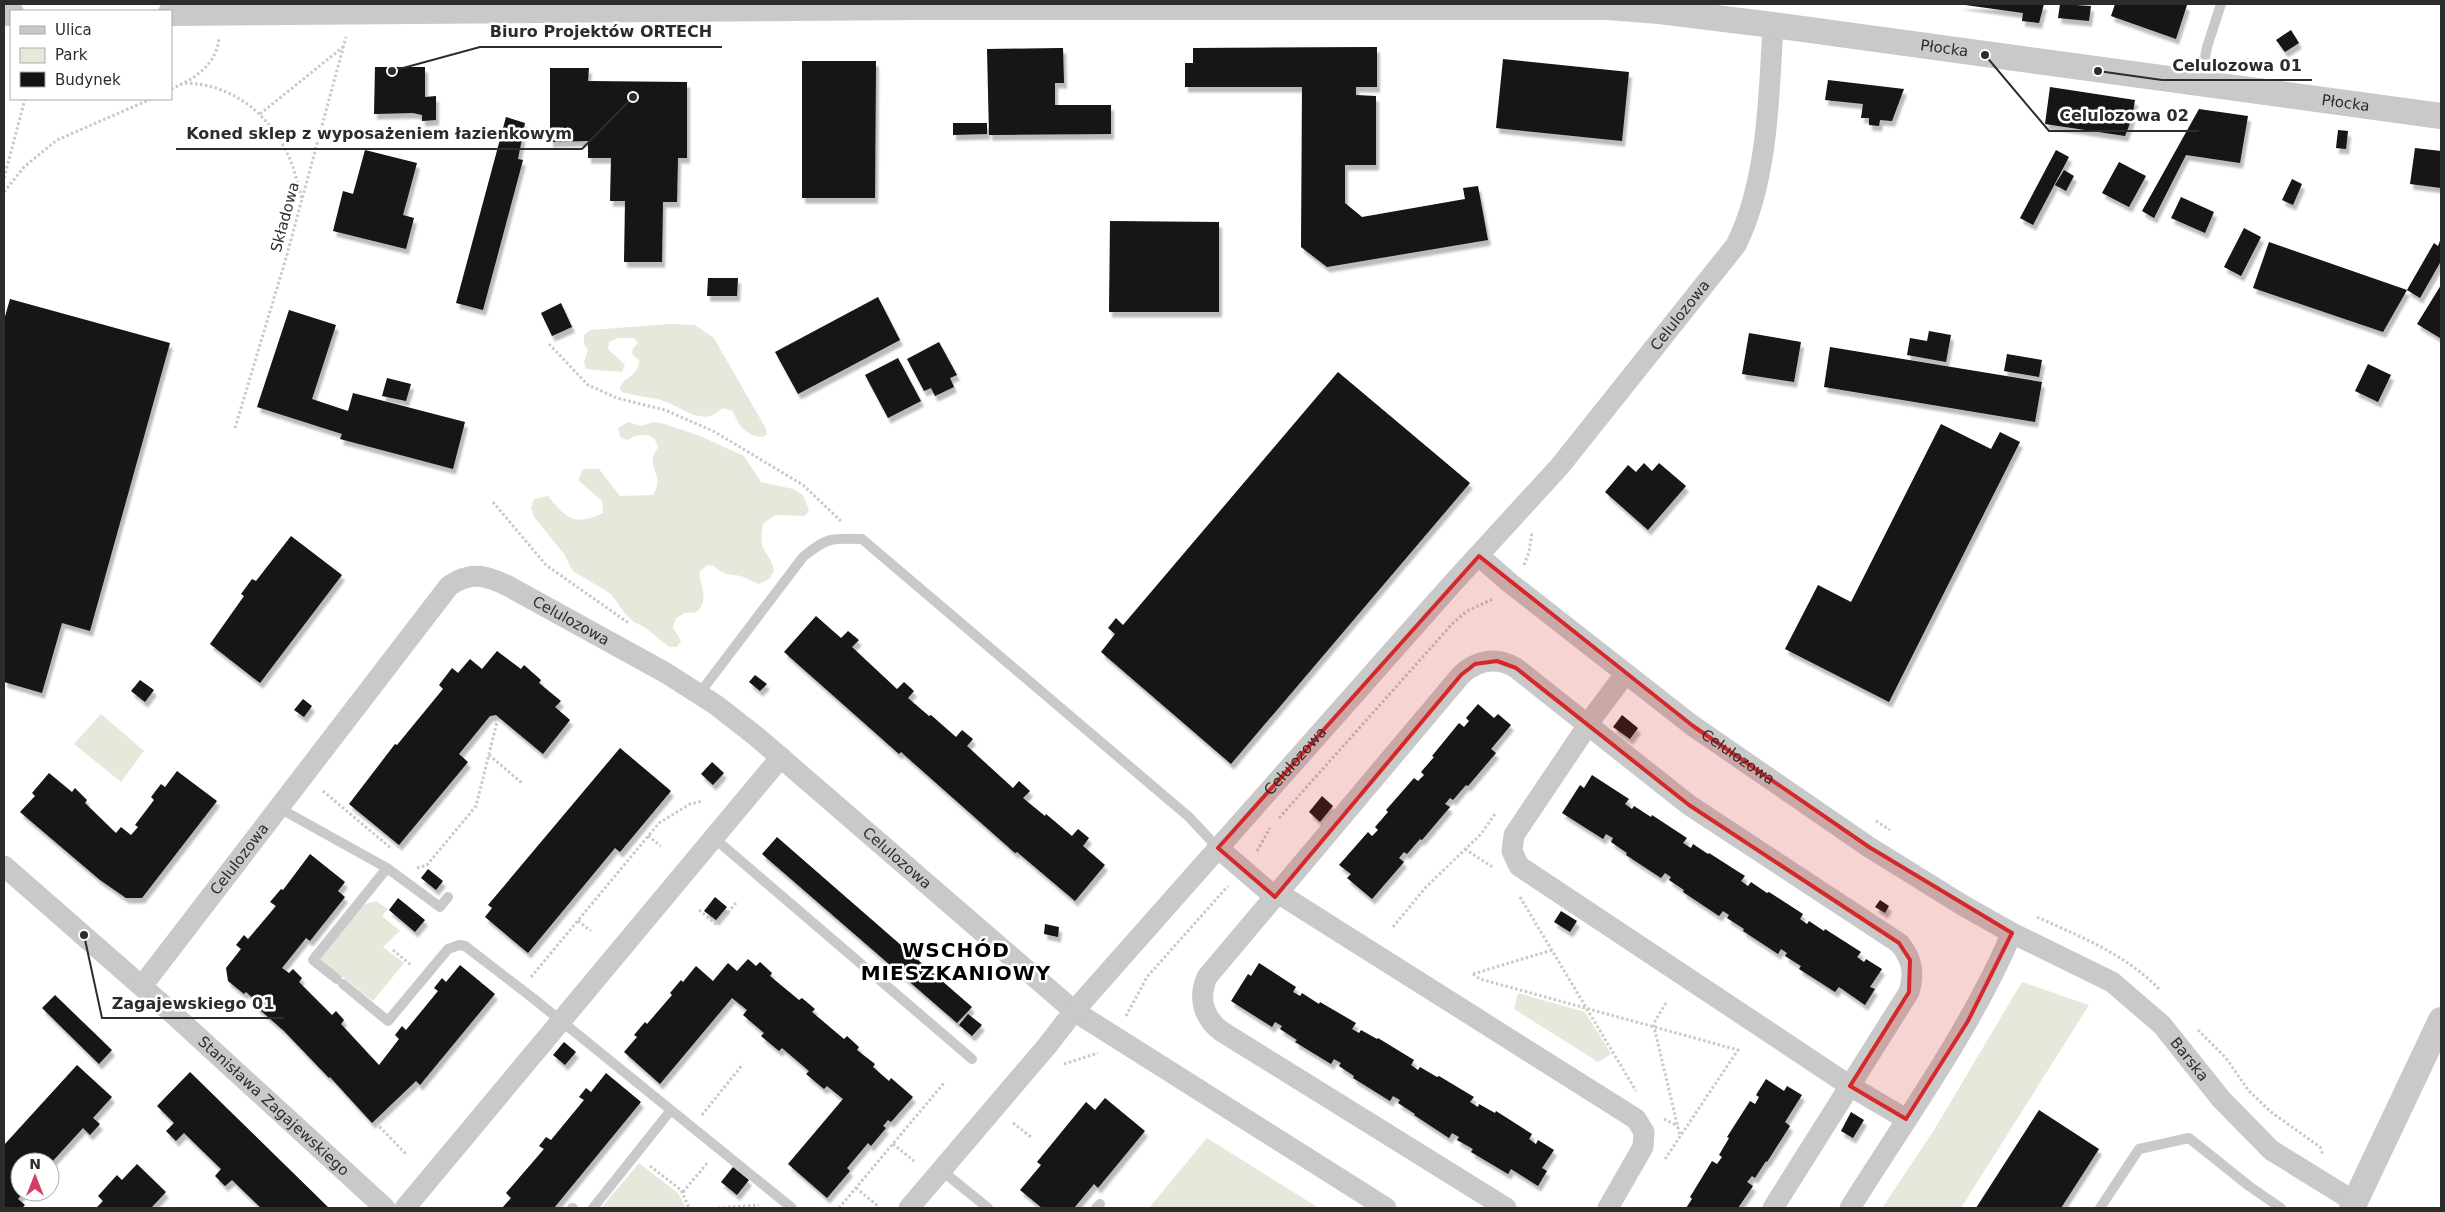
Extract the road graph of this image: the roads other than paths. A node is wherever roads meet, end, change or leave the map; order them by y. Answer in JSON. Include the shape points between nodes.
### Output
{"nodes":[{"id":1,"x":2221,"y":4,"type":"edge"},
{"id":2,"x":1017,"y":5,"type":"edge"},
{"id":3,"x":172,"y":13,"type":"edge"},
{"id":4,"x":1773,"y":25,"type":"junction"},
{"id":5,"x":2200,"y":84,"type":"junction"},
{"id":6,"x":2441,"y":116,"type":"edge"},
{"id":7,"x":1479,"y":556,"type":"junction"},
{"id":8,"x":1625,"y":674,"type":"junction"},
{"id":9,"x":699,"y":694,"type":"junction"},
{"id":10,"x":1588,"y":726,"type":"junction"},
{"id":11,"x":781,"y":757,"type":"junction"},
{"id":12,"x":279,"y":808,"type":"junction"},
{"id":13,"x":714,"y":838,"type":"junction"},
{"id":14,"x":1218,"y":848,"type":"junction"},
{"id":15,"x":4,"y":866,"type":"edge"},
{"id":16,"x":387,"y":868,"type":"junction"},
{"id":17,"x":1276,"y":895,"type":"junction"},
{"id":18,"x":448,"y":897,"type":"dead end"},
{"id":19,"x":2012,"y":933,"type":"junction"},
{"id":20,"x":142,"y":986,"type":"junction"},
{"id":21,"x":1074,"y":1011,"type":"junction"},
{"id":22,"x":2441,"y":1020,"type":"edge"},
{"id":23,"x":561,"y":1021,"type":"junction"},
{"id":24,"x":972,"y":1059,"type":"dead end"},
{"id":25,"x":1850,"y":1086,"type":"junction"},
{"id":26,"x":671,"y":1110,"type":"junction"},
{"id":27,"x":1906,"y":1119,"type":"junction"},
{"id":28,"x":941,"y":1170,"type":"junction"},
{"id":29,"x":2353,"y":1205,"type":"edge"},
{"id":30,"x":789,"y":1206,"type":"edge"},
{"id":31,"x":385,"y":1208,"type":"edge"},
{"id":32,"x":405,"y":1208,"type":"edge"},
{"id":33,"x":593,"y":1208,"type":"edge"},
{"id":34,"x":909,"y":1208,"type":"edge"},
{"id":35,"x":988,"y":1208,"type":"edge"},
{"id":36,"x":1386,"y":1208,"type":"edge"},
{"id":37,"x":1506,"y":1208,"type":"edge"},
{"id":38,"x":1608,"y":1208,"type":"edge"},
{"id":39,"x":1773,"y":1208,"type":"edge"},
{"id":40,"x":1850,"y":1208,"type":"edge"},
{"id":41,"x":2100,"y":1208,"type":"edge"},
{"id":42,"x":2280,"y":1208,"type":"edge"}],
"edges":[{"from":1,"to":5,"type":"lane"},
{"from":2,"to":3,"type":"street","name":"Płocka"},
{"from":2,"to":4,"type":"street","name":"Płocka","via":[[1608,7],[1659,10]]},
{"from":4,"to":5,"type":"street","name":"Płocka"},
{"from":4,"to":7,"type":"street","name":"Celulozowa","via":[[1758,187],[1748,222],[1736,245],[1560,466]]},
{"from":5,"to":6,"type":"street","name":"Płocka"},
{"from":7,"to":8,"type":"street","name":"Celulozowa"},
{"from":7,"to":14,"type":"street","name":"Celulozowa"},
{"from":8,"to":10,"type":"street"},
{"from":8,"to":19,"type":"street","name":"Celulozowa","via":[[1693,726],[1861,842]]},
{"from":9,"to":11,"type":"street","name":"Celulozowa"},
{"from":9,"to":12,"type":"street","name":"Celulozowa","via":[[666,672],[490,577],[472,575],[460,578],[449,586]]},
{"from":9,"to":14,"type":"lane","via":[[803,557],[832,538],[862,540],[1189,817]]},
{"from":10,"to":17,"type":"street","via":[[1508,664],[1496,661],[1475,664],[1461,676]]},
{"from":10,"to":25,"type":"street","via":[[1689,805],[1906,950],[1913,972],[1909,992]]},
{"from":10,"to":25,"type":"street","via":[[1514,835],[1512,851],[1519,866]]},
{"from":11,"to":13,"type":"street"},
{"from":11,"to":21,"type":"street","name":"Celulozowa"},
{"from":12,"to":16,"type":"lane"},
{"from":12,"to":20,"type":"street","name":"Celulozowa"},
{"from":13,"to":23,"type":"street"},
{"from":13,"to":24,"type":"lane"},
{"from":14,"to":17,"type":"street"},
{"from":14,"to":21,"type":"street","name":"Celulozowa"},
{"from":15,"to":20,"type":"street","name":"Stanisława Zagajewskiego"},
{"from":16,"to":18,"type":"lane","via":[[440,907]]},
{"from":16,"to":23,"type":"lane","via":[[313,960],[388,1021],[448,949],[465,946]]},
{"from":17,"to":37,"type":"street","via":[[1207,977],[1202,993],[1208,1018],[1221,1031]]},
{"from":17,"to":38,"type":"street","via":[[1636,1119],[1644,1132],[1643,1147]]},
{"from":19,"to":27,"type":"street","via":[[1997,969],[1968,1020]]},
{"from":19,"to":29,"type":"street","name":"Barska","via":[[2112,982],[2162,1025],[2221,1099],[2271,1150]]},
{"from":20,"to":31,"type":"street","name":"Stanisława Zagajewskiego"},
{"from":21,"to":28,"type":"street","name":"Celulozowa"},
{"from":21,"to":36,"type":"street"},
{"from":22,"to":29,"type":"street","name":"Barska","via":[[2430,1054]]},
{"from":23,"to":26,"type":"lane"},
{"from":23,"to":32,"type":"street"},
{"from":25,"to":27,"type":"street"},
{"from":25,"to":39,"type":"street"},
{"from":26,"to":30,"type":"lane"},
{"from":26,"to":33,"type":"lane"},
{"from":27,"to":40,"type":"street"},
{"from":28,"to":34,"type":"street","name":"Celulozowa"},
{"from":28,"to":35,"type":"lane"},
{"from":41,"to":42,"type":"lane","via":[[2139,1149],[2189,1138]]}]}
